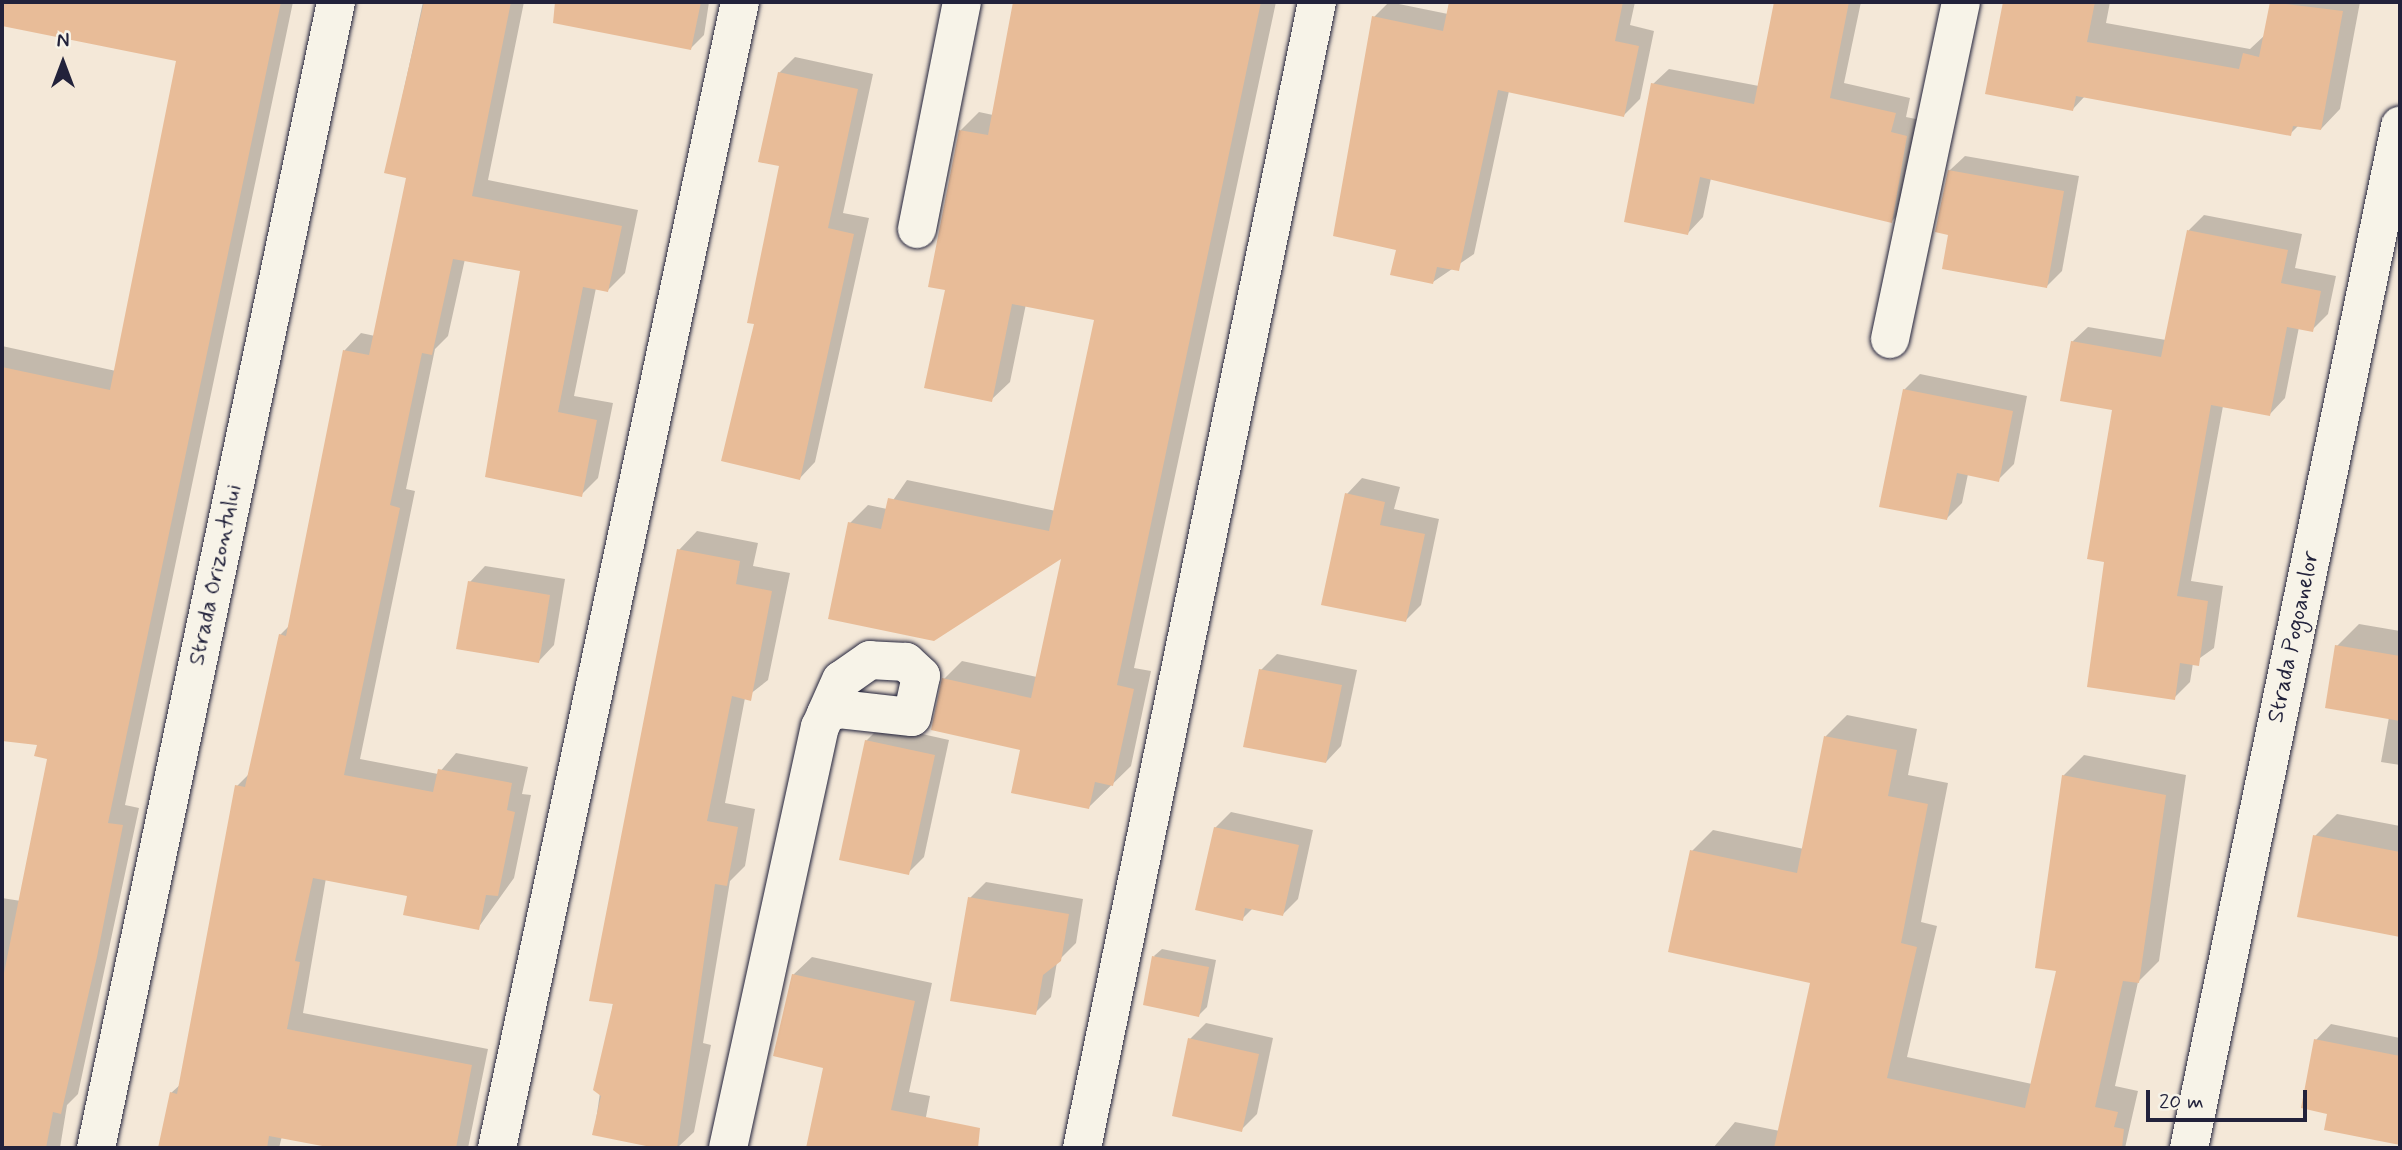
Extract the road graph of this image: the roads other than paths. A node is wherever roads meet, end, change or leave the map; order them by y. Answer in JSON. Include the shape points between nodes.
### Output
{"nodes":[{"id":1,"x":336,"y":2,"type":"edge"},
{"id":2,"x":740,"y":2,"type":"edge"},
{"id":3,"x":962,"y":2,"type":"edge"},
{"id":4,"x":1317,"y":2,"type":"edge"},
{"id":5,"x":1961,"y":2,"type":"edge"},
{"id":6,"x":2400,"y":126,"type":"edge"},
{"id":7,"x":917,"y":229,"type":"dead end"},
{"id":8,"x":1891,"y":339,"type":"dead end"},
{"id":9,"x":826,"y":714,"type":"dead end"},
{"id":10,"x":96,"y":1148,"type":"edge"},
{"id":11,"x":497,"y":1148,"type":"edge"},
{"id":12,"x":728,"y":1148,"type":"edge"},
{"id":13,"x":1082,"y":1148,"type":"edge"},
{"id":14,"x":2189,"y":1148,"type":"edge"}],
"edges":[{"from":1,"to":10,"type":"street","name":"Strada Orizontului"},
{"from":2,"to":11,"type":"street"},
{"from":3,"to":7,"type":"street"},
{"from":4,"to":13,"type":"street"},
{"from":5,"to":8,"type":"street"},
{"from":6,"to":14,"type":"street","name":"Strada Pogoanelor"},
{"from":9,"to":12,"type":"street"}]}
